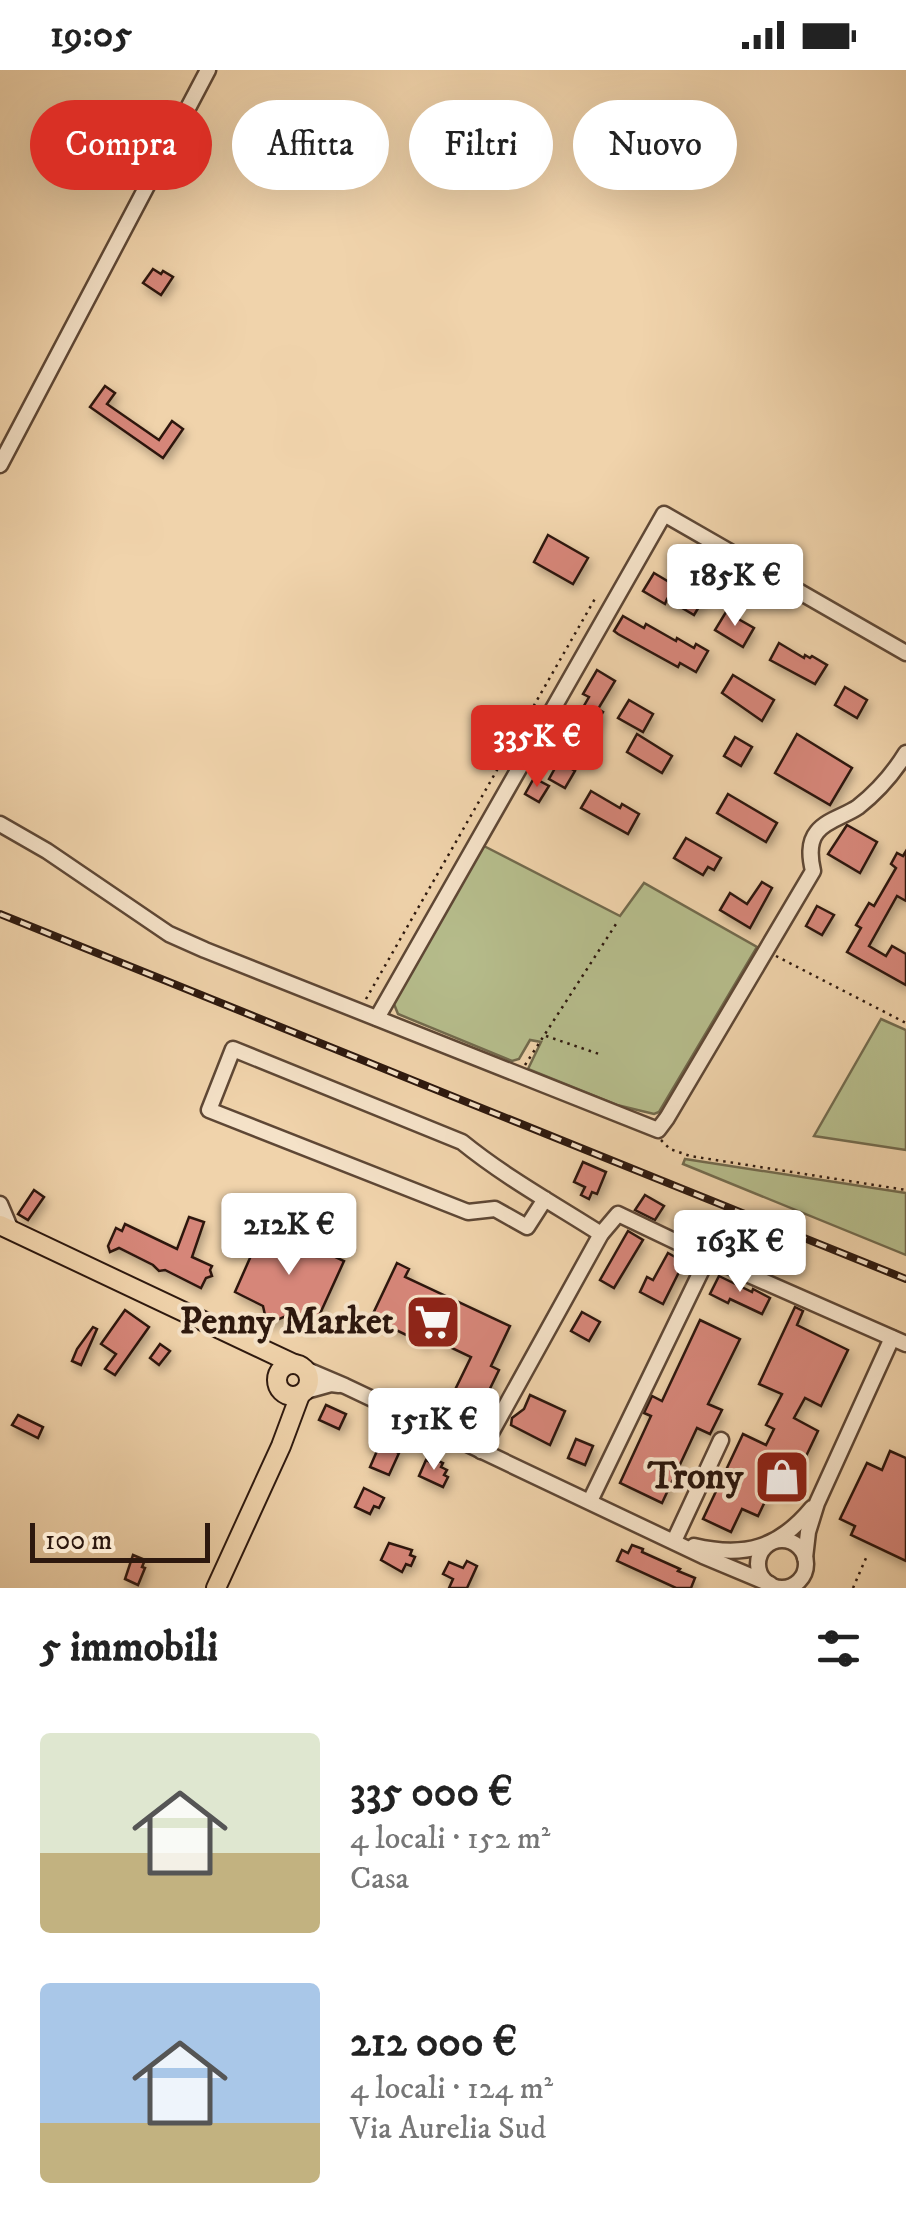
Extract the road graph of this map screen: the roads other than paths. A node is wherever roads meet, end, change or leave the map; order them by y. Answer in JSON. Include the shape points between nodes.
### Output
{"nodes":[{"id":1,"x":208,"y":70,"type":"edge"},
{"id":2,"x":0,"y":465,"type":"edge"},
{"id":3,"x":906,"y":653,"type":"edge"},
{"id":4,"x":906,"y":753,"type":"edge"},
{"id":5,"x":0,"y":824,"type":"edge"},
{"id":6,"x":377,"y":1018,"type":"junction"},
{"id":7,"x":546,"y":1199,"type":"junction"},
{"id":8,"x":0,"y":1204,"type":"edge"},
{"id":9,"x":5,"y":1227,"type":"edge"},
{"id":10,"x":602,"y":1234,"type":"junction"},
{"id":11,"x":708,"y":1257,"type":"junction"},
{"id":12,"x":212,"y":1323,"type":"junction"},
{"id":13,"x":899,"y":1341,"type":"edge"},
{"id":14,"x":299,"y":1367,"type":"junction"},
{"id":15,"x":278,"y":1384,"type":"junction"},
{"id":16,"x":345,"y":1386,"type":"junction"},
{"id":17,"x":303,"y":1393,"type":"junction"},
{"id":18,"x":721,"y":1440,"type":"dead end"},
{"id":19,"x":282,"y":1446,"type":"junction"},
{"id":20,"x":481,"y":1451,"type":"junction"},
{"id":21,"x":590,"y":1501,"type":"junction"},
{"id":22,"x":816,"y":1503,"type":"junction"},
{"id":23,"x":674,"y":1541,"type":"junction"},
{"id":24,"x":773,"y":1542,"type":"junction"},
{"id":25,"x":805,"y":1564,"type":"junction"},
{"id":26,"x":776,"y":1586,"type":"edge"},
{"id":27,"x":216,"y":1588,"type":"edge"},
{"id":28,"x":812,"y":1588,"type":"edge"}],
"edges":[{"from":1,"to":2,"type":"street"},
{"from":3,"to":6,"type":"street","via":[[664,514]]},
{"from":4,"to":6,"type":"street","via":[[858,807],[815,834],[813,871],[658,1130]]},
{"from":5,"to":6,"type":"street","via":[[169,934]]},
{"from":7,"to":7,"type":"street","via":[[527,1227],[495,1209],[468,1212],[209,1110],[232,1050],[462,1142]]},
{"from":7,"to":10,"type":"street"},
{"from":8,"to":9,"type":"street"},
{"from":9,"to":12,"type":"main road"},
{"from":10,"to":11,"type":"street","via":[[618,1214]]},
{"from":10,"to":20,"type":"street"},
{"from":11,"to":13,"type":"street"},
{"from":11,"to":21,"type":"street"},
{"from":12,"to":14,"type":"main road"},
{"from":12,"to":15,"type":"main road","via":[[266,1364]]},
{"from":13,"to":22,"type":"street"},
{"from":14,"to":15,"type":"main road","via":[[281,1369]]},
{"from":14,"to":16,"type":"street"},
{"from":14,"to":17,"type":"main road","via":[[309,1382]]},
{"from":15,"to":17,"type":"main road","via":[[289,1396]]},
{"from":15,"to":19,"type":"main road","via":[[285,1413]]},
{"from":16,"to":17,"type":"street"},
{"from":16,"to":20,"type":"street"},
{"from":17,"to":19,"type":"main road"},
{"from":18,"to":23,"type":"street"},
{"from":19,"to":27,"type":"main road"},
{"from":20,"to":21,"type":"street"},
{"from":21,"to":23,"type":"street"},
{"from":22,"to":24,"type":"street"},
{"from":22,"to":25,"type":"street"},
{"from":23,"to":24,"type":"street","via":[[730,1553]]},
{"from":23,"to":26,"type":"street"},
{"from":24,"to":25,"type":"street","via":[[796,1544]]},
{"from":24,"to":26,"type":"street","via":[[759,1566]]},
{"from":25,"to":26,"type":"street","via":[[798,1582]]},
{"from":25,"to":28,"type":"street"}]}
